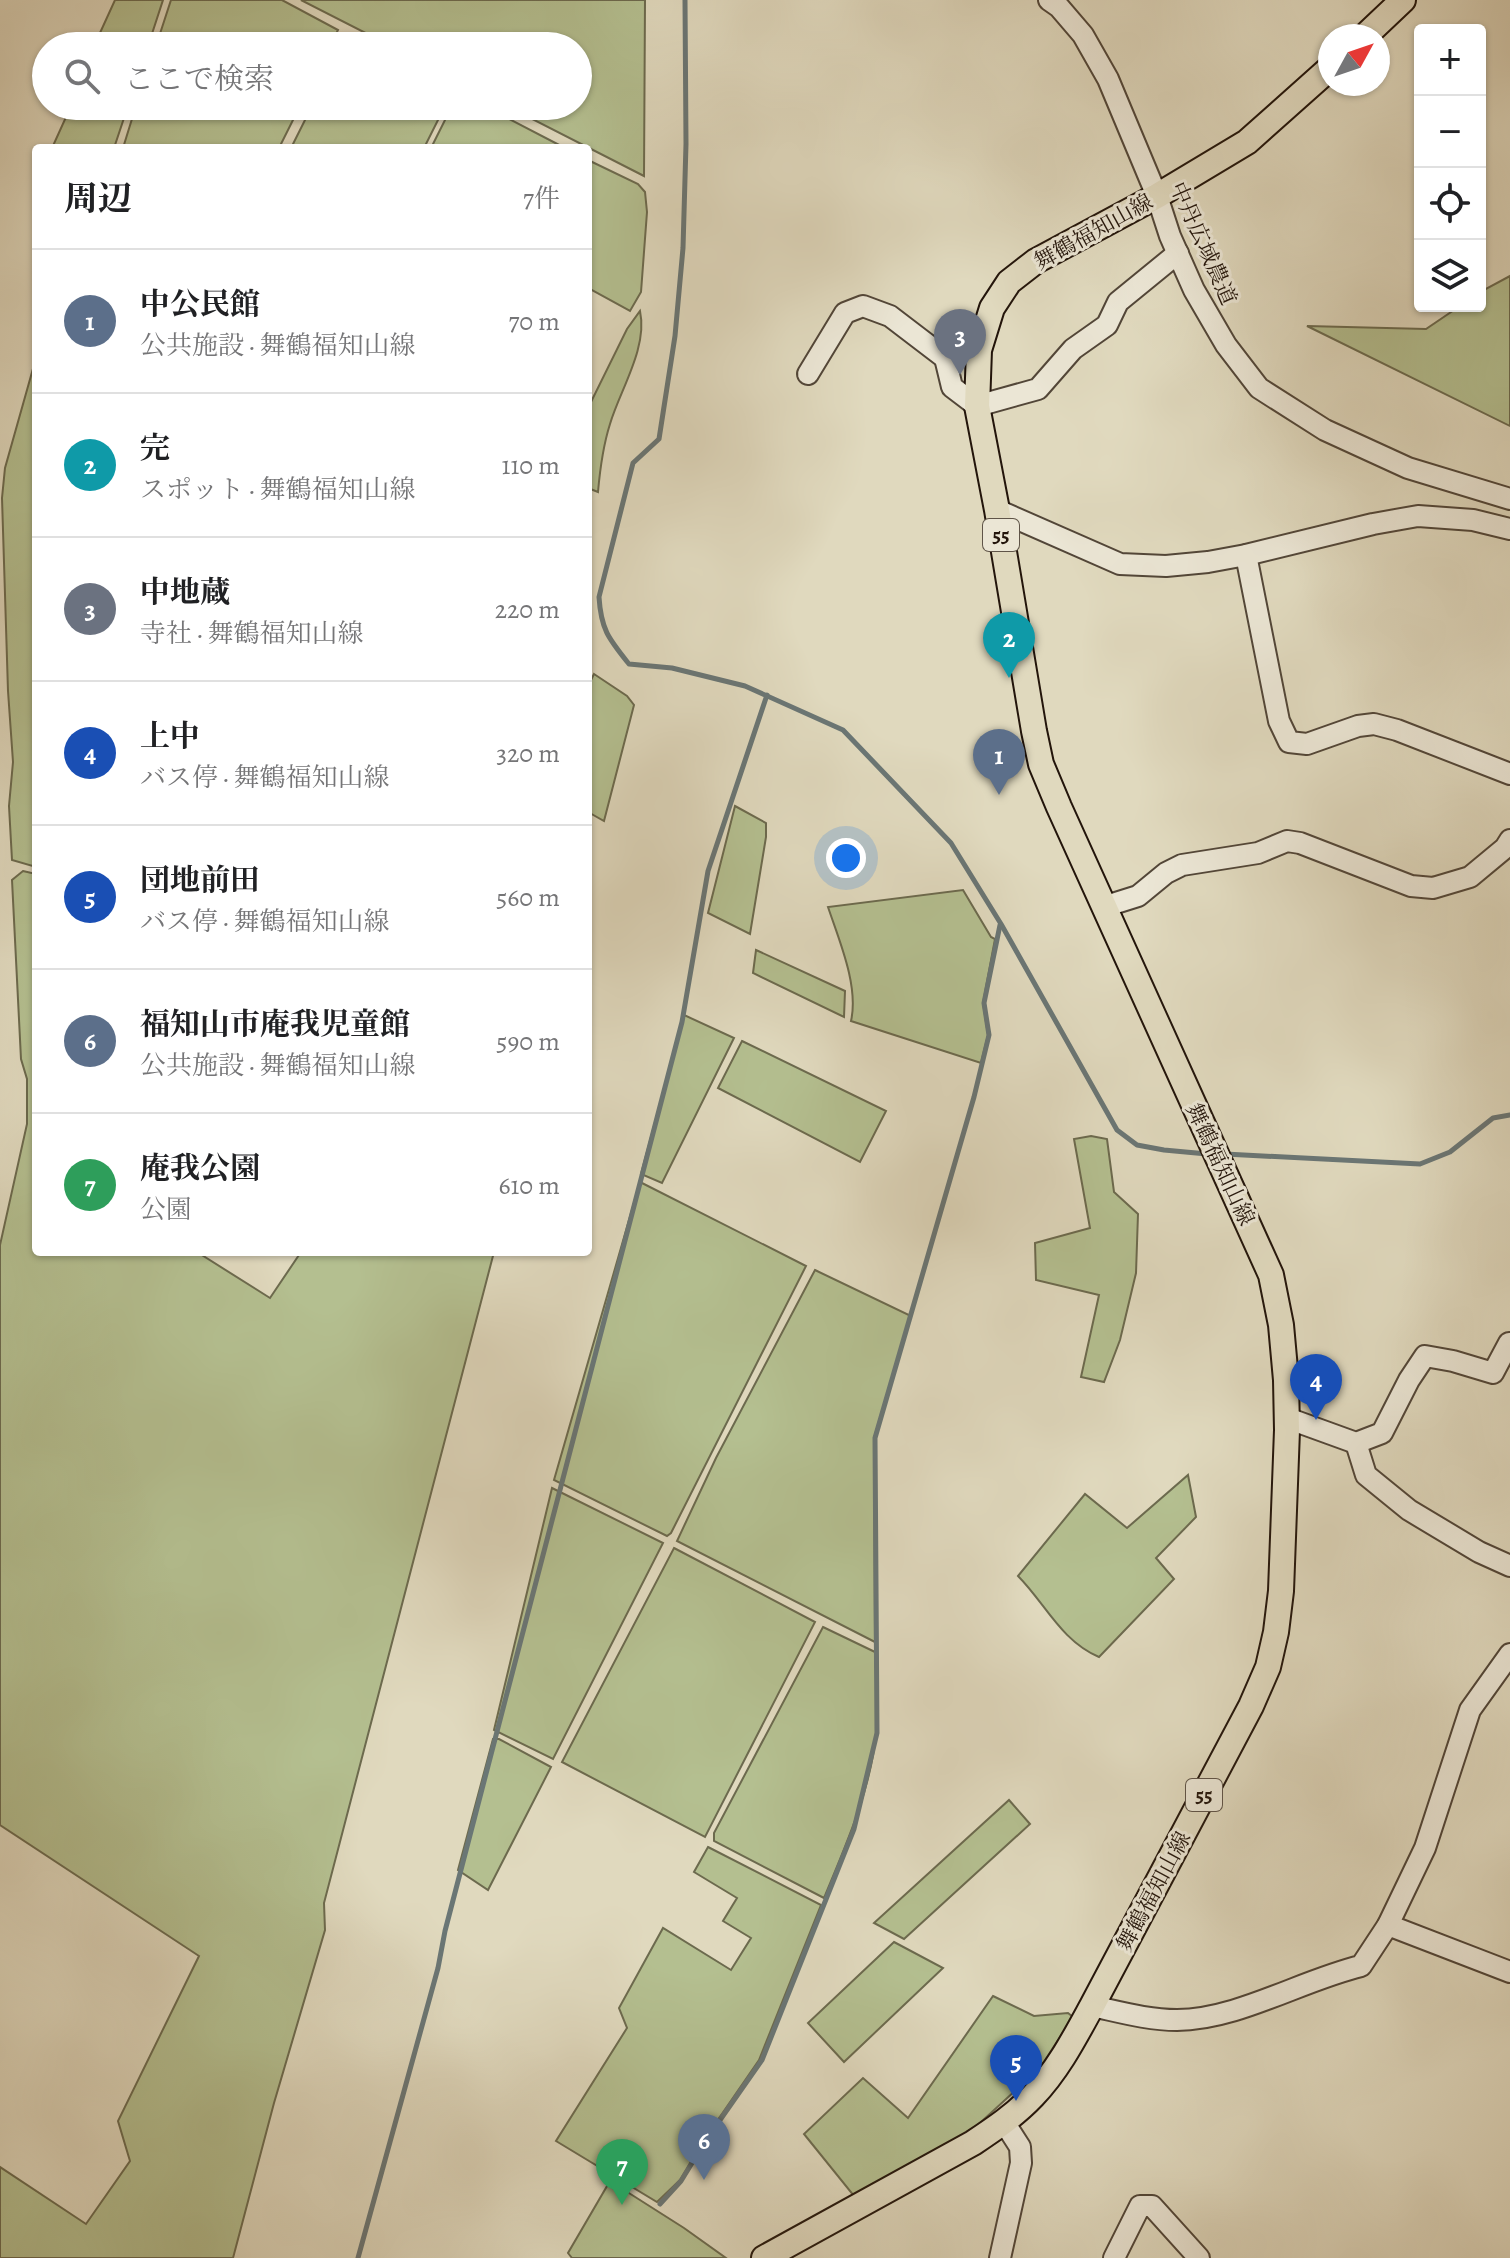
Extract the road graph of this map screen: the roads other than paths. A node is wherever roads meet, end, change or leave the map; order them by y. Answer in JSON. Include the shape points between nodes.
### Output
{"nodes":[{"id":1,"x":1049,"y":0,"type":"edge"},
{"id":2,"x":1403,"y":0,"type":"edge"},
{"id":3,"x":1378,"y":24,"type":"edge"},
{"id":4,"x":1318,"y":79,"type":"edge"},
{"id":5,"x":1157,"y":196,"type":"junction"},
{"id":6,"x":1178,"y":253,"type":"junction"},
{"id":7,"x":979,"y":350,"type":"junction"},
{"id":8,"x":945,"y":358,"type":"junction"},
{"id":9,"x":808,"y":374,"type":"dead end"},
{"id":10,"x":977,"y":406,"type":"junction"},
{"id":11,"x":1510,"y":499,"type":"edge"},
{"id":12,"x":997,"y":510,"type":"junction"},
{"id":13,"x":1510,"y":529,"type":"edge"},
{"id":14,"x":1246,"y":555,"type":"junction"},
{"id":15,"x":1510,"y":774,"type":"edge"},
{"id":16,"x":1510,"y":840,"type":"edge"},
{"id":17,"x":1103,"y":907,"type":"junction"},
{"id":18,"x":1509,"y":1343,"type":"edge"},
{"id":19,"x":1287,"y":1418,"type":"junction"},
{"id":20,"x":1356,"y":1443,"type":"junction"},
{"id":21,"x":1510,"y":1566,"type":"edge"},
{"id":22,"x":1510,"y":1654,"type":"edge"},
{"id":23,"x":1388,"y":1925,"type":"junction"},
{"id":24,"x":1510,"y":1972,"type":"edge"},
{"id":25,"x":1092,"y":2006,"type":"junction"},
{"id":26,"x":1004,"y":2122,"type":"junction"},
{"id":27,"x":775,"y":2255,"type":"edge"},
{"id":28,"x":1000,"y":2258,"type":"edge"},
{"id":29,"x":1114,"y":2258,"type":"edge"},
{"id":30,"x":1199,"y":2258,"type":"edge"}],
"edges":[{"from":1,"to":5,"type":"street","name":"中丹広域農道","via":[[1083,35],[1108,79]]},
{"from":2,"to":3,"type":"main road"},
{"from":4,"to":5,"type":"main road","name":"舞鶴福知山線","number":"55","via":[[1247,142]]},
{"from":5,"to":6,"type":"street","name":"中丹広域農道"},
{"from":5,"to":7,"type":"main road","name":"舞鶴福知山線","number":"55","via":[[1036,261],[1009,282],[992,308]]},
{"from":6,"to":10,"type":"street","via":[[1118,302],[1107,325],[1073,349],[1038,389]]},
{"from":6,"to":11,"type":"street","name":"中丹広域農道","via":[[1226,345],[1259,388],[1325,430],[1408,468]]},
{"from":7,"to":8,"type":"street"},
{"from":7,"to":10,"type":"main road","name":"舞鶴福知山線","number":"55"},
{"from":8,"to":9,"type":"street","via":[[890,316],[863,306],[845,313]]},
{"from":8,"to":10,"type":"street","via":[[952,387]]},
{"from":10,"to":12,"type":"main road","name":"舞鶴福知山線","number":"55"},
{"from":12,"to":14,"type":"street","via":[[1120,564],[1166,566]]},
{"from":12,"to":17,"type":"main road","name":"舞鶴福知山線","number":"55","via":[[1041,764]]},
{"from":13,"to":14,"type":"street","via":[[1418,516]]},
{"from":14,"to":15,"type":"street","via":[[1279,721],[1289,742],[1307,744],[1374,724]]},
{"from":16,"to":17,"type":"street","via":[[1470,877],[1433,888],[1411,886],[1287,841],[1258,853],[1182,865],[1138,896]]},
{"from":17,"to":19,"type":"main road","name":"舞鶴福知山線","number":"55","via":[[1271,1275],[1281,1325]]},
{"from":18,"to":20,"type":"street","via":[[1493,1373],[1425,1356],[1382,1433]]},
{"from":19,"to":20,"type":"street"},
{"from":19,"to":25,"type":"main road","name":"舞鶴福知山線","number":"55","via":[[1281,1591],[1268,1667]]},
{"from":20,"to":21,"type":"street","via":[[1366,1475],[1409,1510]]},
{"from":22,"to":23,"type":"street","via":[[1470,1710],[1433,1828]]},
{"from":23,"to":24,"type":"street"},
{"from":23,"to":25,"type":"street","via":[[1361,1966],[1213,2016],[1147,2018]]},
{"from":25,"to":26,"type":"main road","name":"舞鶴福知山線","number":"55","via":[[1034,2094]]},
{"from":26,"to":27,"type":"main road","name":"舞鶴福知山線","number":"55"},
{"from":26,"to":28,"type":"street","via":[[1020,2147],[1021,2163]]},
{"from":29,"to":30,"type":"street","via":[[1140,2206],[1152,2206]]}]}
